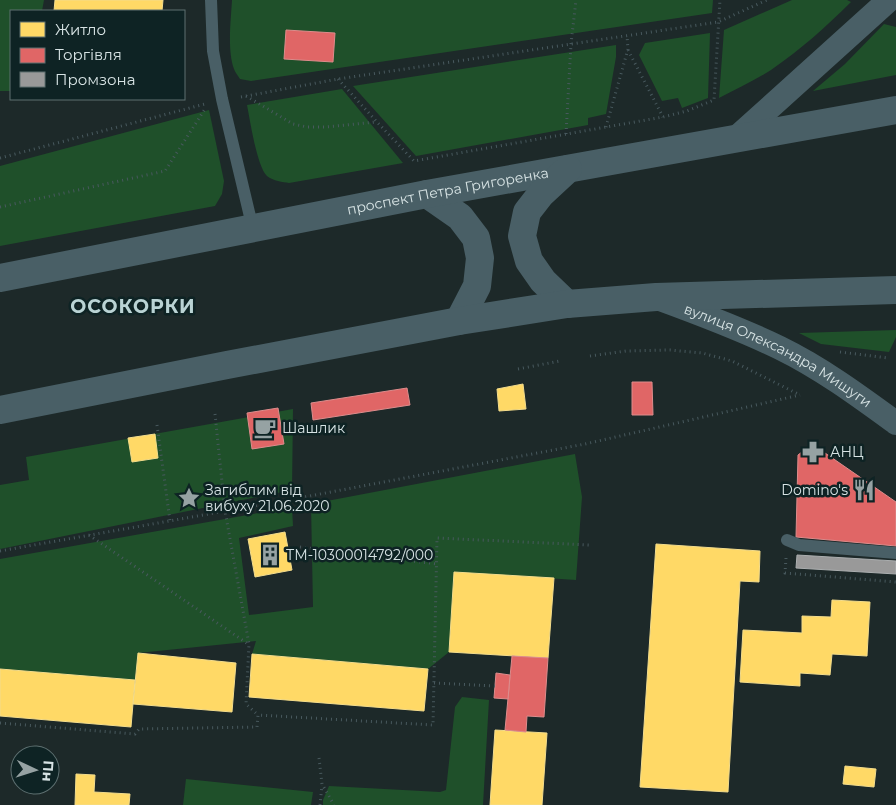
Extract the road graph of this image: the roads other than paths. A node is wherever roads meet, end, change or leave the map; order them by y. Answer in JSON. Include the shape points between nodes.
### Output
{"nodes":[{"id":1,"x":211,"y":0,"type":"edge"},
{"id":2,"x":889,"y":0,"type":"edge"},
{"id":3,"x":896,"y":110,"type":"edge"},
{"id":4,"x":735,"y":139,"type":"junction"},
{"id":5,"x":568,"y":169,"type":"junction"},
{"id":6,"x":427,"y":194,"type":"junction"},
{"id":7,"x":253,"y":229,"type":"junction"},
{"id":8,"x":0,"y":278,"type":"edge"},
{"id":9,"x":896,"y":290,"type":"edge"},
{"id":10,"x":656,"y":297,"type":"junction"},
{"id":11,"x":567,"y":304,"type":"junction"},
{"id":12,"x":459,"y":322,"type":"junction"},
{"id":13,"x":0,"y":410,"type":"edge"},
{"id":14,"x":896,"y":423,"type":"edge"},
{"id":15,"x":787,"y":540,"type":"road end"},
{"id":16,"x":896,"y":553,"type":"edge"}],
"edges":[{"from":1,"to":7,"type":"lane","via":[[213,50]]},
{"from":2,"to":4,"type":"street"},
{"from":3,"to":4,"type":"street","name":"проспект Петра Григоренка"},
{"from":4,"to":5,"type":"street","name":"проспект Петра Григоренка"},
{"from":5,"to":6,"type":"street","name":"проспект Петра Григоренка"},
{"from":5,"to":11,"type":"street","via":[[527,212],[522,236],[529,261],[543,281]]},
{"from":6,"to":7,"type":"street","name":"проспект Петра Григоренка"},
{"from":6,"to":12,"type":"street","via":[[460,217],[476,238],[480,258],[477,286]]},
{"from":7,"to":8,"type":"street","name":"проспект Петра Григоренка"},
{"from":9,"to":10,"type":"street"},
{"from":10,"to":11,"type":"street"},
{"from":10,"to":14,"type":"street","name":"вулиця Олександра Мишуги","via":[[782,348],[820,370]]},
{"from":11,"to":12,"type":"street"},
{"from":12,"to":13,"type":"street"},
{"from":15,"to":16,"type":"lane","via":[[800,545]]}]}
